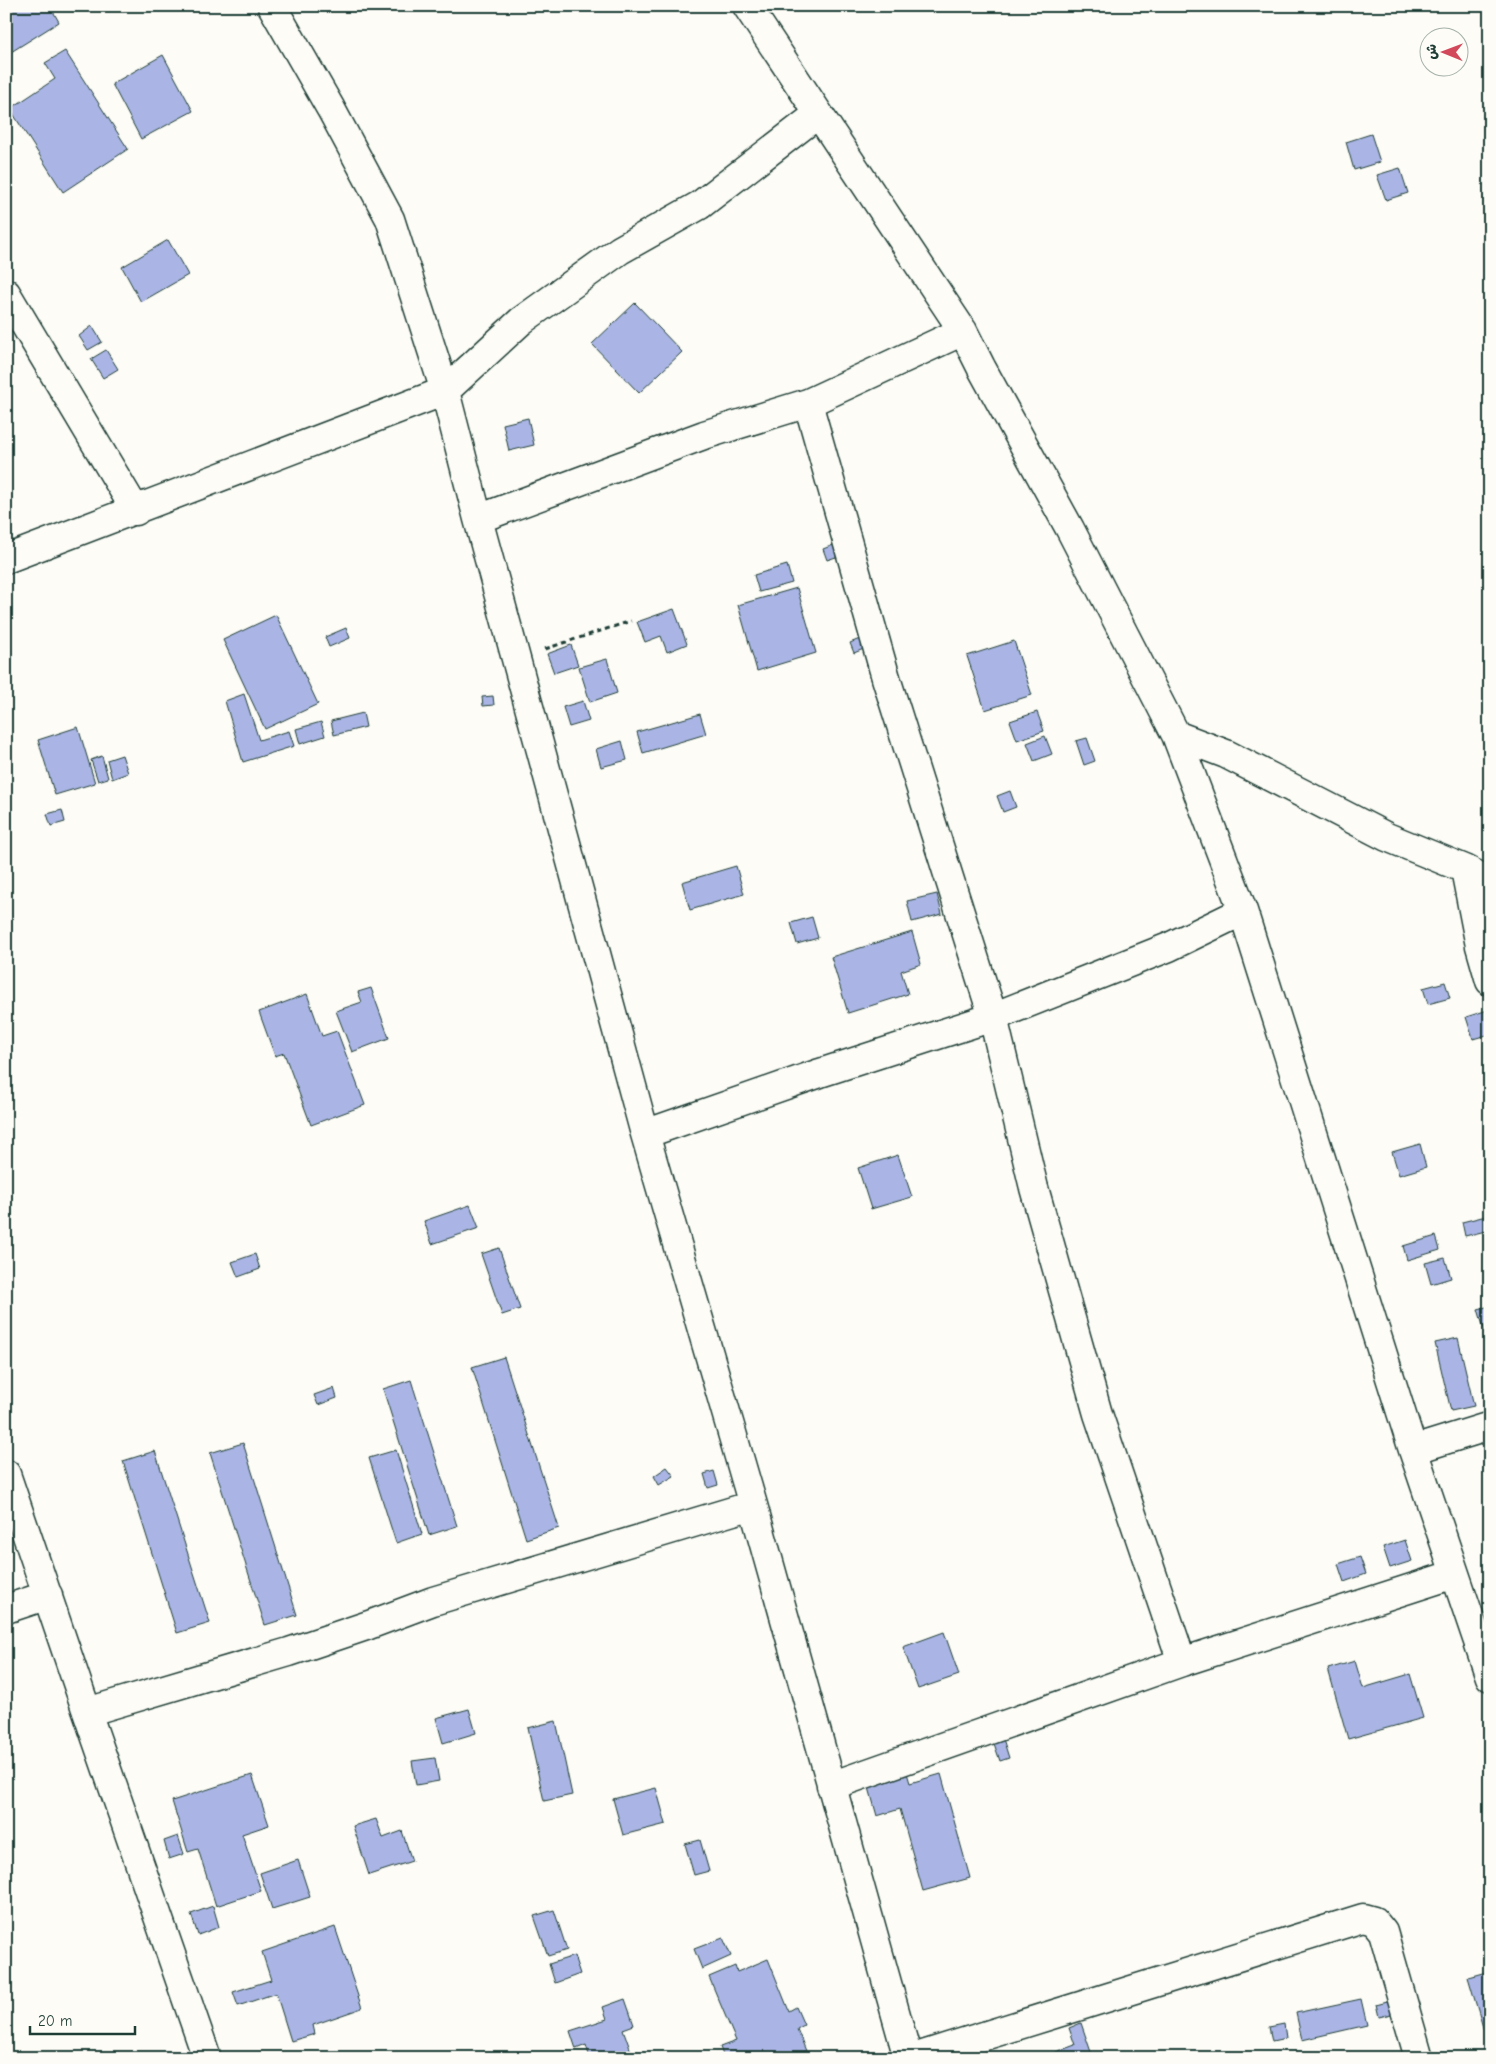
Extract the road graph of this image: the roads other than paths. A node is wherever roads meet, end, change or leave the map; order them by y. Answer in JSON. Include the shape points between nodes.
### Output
{"nodes":[{"id":1,"x":272,"y":6,"type":"edge"},
{"id":2,"x":747,"y":6,"type":"edge"},
{"id":3,"x":818,"y":114,"type":"junction"},
{"id":4,"x":6,"y":293,"type":"edge"},
{"id":5,"x":963,"y":332,"type":"junction"},
{"id":6,"x":445,"y":391,"type":"junction"},
{"id":7,"x":808,"y":403,"type":"junction"},
{"id":8,"x":136,"y":511,"type":"junction"},
{"id":9,"x":478,"y":519,"type":"junction"},
{"id":10,"x":6,"y":559,"type":"edge"},
{"id":11,"x":1176,"y":735,"type":"junction"},
{"id":12,"x":1465,"y":869,"type":"junction"},
{"id":13,"x":1490,"y":882,"type":"edge"},
{"id":14,"x":1243,"y":911,"type":"junction"},
{"id":15,"x":1490,"y":981,"type":"edge"},
{"id":16,"x":994,"y":1017,"type":"junction"},
{"id":17,"x":645,"y":1134,"type":"junction"},
{"id":18,"x":1490,"y":1426,"type":"edge"},
{"id":19,"x":1413,"y":1450,"type":"junction"},
{"id":20,"x":6,"y":1474,"type":"edge"},
{"id":21,"x":753,"y":1505,"type":"junction"},
{"id":22,"x":1455,"y":1574,"type":"junction"},
{"id":23,"x":48,"y":1595,"type":"junction"},
{"id":24,"x":6,"y":1609,"type":"edge"},
{"id":25,"x":1182,"y":1662,"type":"junction"},
{"id":26,"x":1490,"y":1677,"type":"edge"},
{"id":27,"x":87,"y":1712,"type":"junction"},
{"id":28,"x":831,"y":1786,"type":"junction"},
{"id":29,"x":207,"y":2058,"type":"edge"},
{"id":30,"x":908,"y":2058,"type":"edge"},
{"id":31,"x":913,"y":2058,"type":"edge"},
{"id":32,"x":1419,"y":2058,"type":"edge"}],
"edges":[{"from":1,"to":6,"type":"street","via":[[390,219]]},
{"from":2,"to":3,"type":"street"},
{"from":3,"to":5,"type":"street"},
{"from":3,"to":6,"type":"street","via":[[700,205],[620,250],[521,321]]},
{"from":4,"to":8,"type":"street"},
{"from":5,"to":7,"type":"street"},
{"from":5,"to":11,"type":"street","via":[[1070,529]]},
{"from":6,"to":8,"type":"street"},
{"from":6,"to":9,"type":"street"},
{"from":7,"to":9,"type":"street","via":[[704,435]]},
{"from":7,"to":16,"type":"street","via":[[886,678]]},
{"from":8,"to":10,"type":"street"},
{"from":9,"to":17,"type":"street"},
{"from":11,"to":12,"type":"street","via":[[1226,754],[1387,837]]},
{"from":11,"to":14,"type":"street"},
{"from":12,"to":13,"type":"street"},
{"from":12,"to":15,"type":"street"},
{"from":14,"to":16,"type":"street","via":[[1169,947]]},
{"from":14,"to":19,"type":"street"},
{"from":16,"to":17,"type":"street"},
{"from":16,"to":25,"type":"street","via":[[1034,1188],[1098,1414]]},
{"from":17,"to":21,"type":"street"},
{"from":18,"to":19,"type":"street"},
{"from":19,"to":22,"type":"street"},
{"from":20,"to":23,"type":"street"},
{"from":21,"to":27,"type":"street","via":[[434,1601],[289,1652]]},
{"from":21,"to":28,"type":"street"},
{"from":22,"to":25,"type":"street"},
{"from":22,"to":26,"type":"street"},
{"from":23,"to":24,"type":"street"},
{"from":23,"to":27,"type":"street"},
{"from":25,"to":28,"type":"street"},
{"from":27,"to":29,"type":"street"},
{"from":28,"to":30,"type":"street"},
{"from":31,"to":32,"type":"street","via":[[1363,1918],[1374,1921],[1383,1932]]}]}
